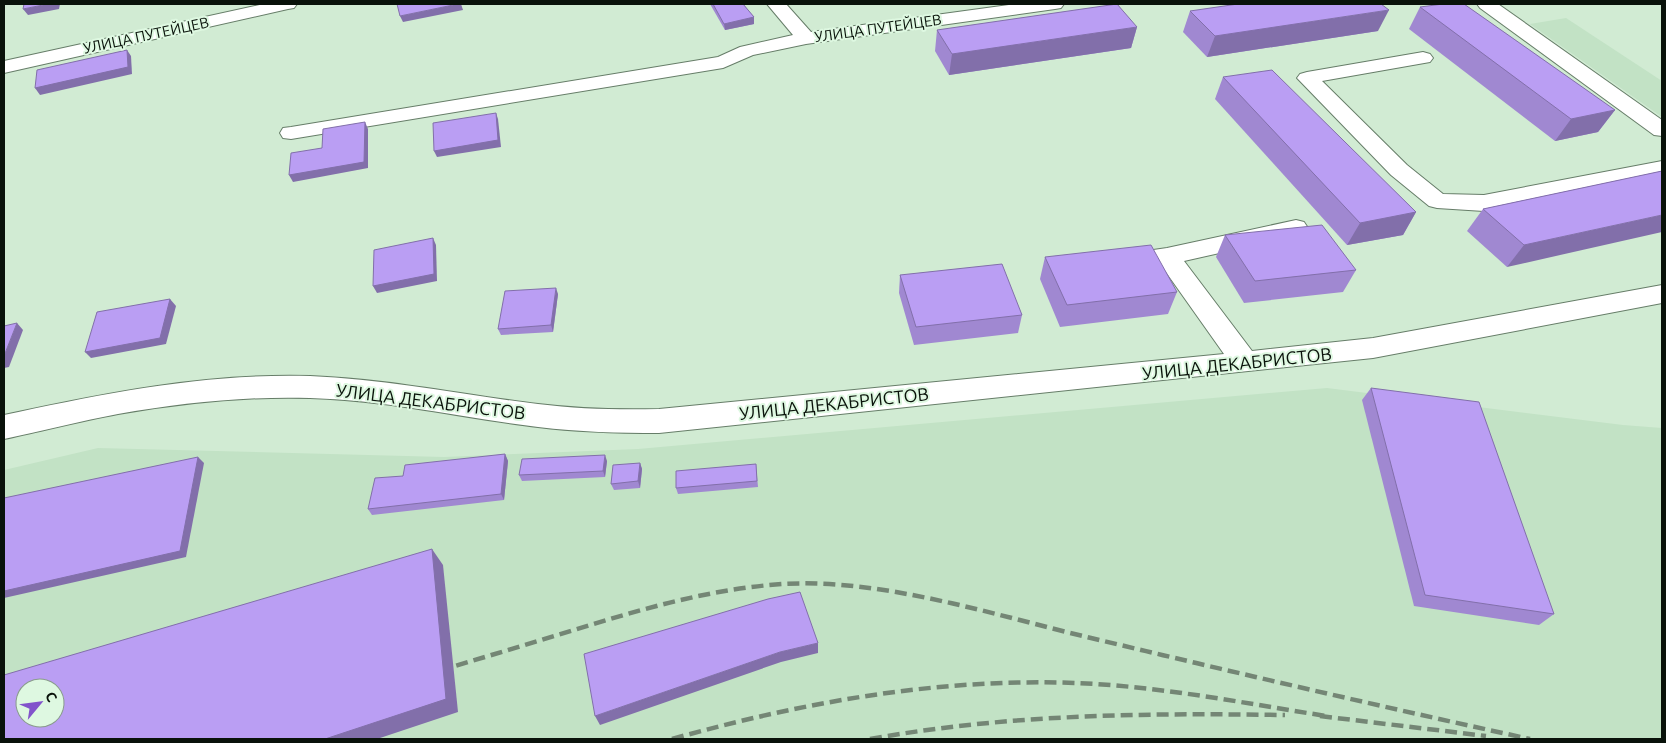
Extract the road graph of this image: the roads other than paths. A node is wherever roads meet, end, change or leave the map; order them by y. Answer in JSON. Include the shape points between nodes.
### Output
{"nodes":[{"id":1,"x":288,"y":4,"type":"edge"},
{"id":2,"x":776,"y":4,"type":"edge"},
{"id":3,"x":1055,"y":4,"type":"edge"},
{"id":4,"x":1486,"y":4,"type":"edge"},
{"id":5,"x":806,"y":38,"type":"junction"},
{"id":6,"x":1423,"y":58,"type":"dead end"},
{"id":7,"x":4,"y":67,"type":"edge"},
{"id":8,"x":1662,"y":130,"type":"edge"},
{"id":9,"x":291,"y":133,"type":"dead end"},
{"id":10,"x":1662,"y":168,"type":"edge"},
{"id":11,"x":1296,"y":228,"type":"edge"},
{"id":12,"x":1167,"y":256,"type":"junction"},
{"id":13,"x":1102,"y":264,"type":"edge"},
{"id":14,"x":1662,"y":294,"type":"edge"},
{"id":15,"x":1246,"y":362,"type":"junction"},
{"id":16,"x":4,"y":427,"type":"edge"}],
"edges":[{"from":1,"to":7,"type":"street","name":"УЛИЦА ПУТЕЙЦЕВ"},
{"from":2,"to":5,"type":"street","name":"УЛИЦА ПУТЕЙЦЕВ"},
{"from":3,"to":5,"type":"street","name":"УЛИЦА ПУТЕЙЦЕВ"},
{"from":4,"to":8,"type":"street"},
{"from":5,"to":9,"type":"street","via":[[748,51],[723,62]]},
{"from":6,"to":10,"type":"street","via":[[1307,78],[1399,170],[1437,201],[1484,204]]},
{"from":11,"to":12,"type":"street"},
{"from":12,"to":13,"type":"street"},
{"from":12,"to":15,"type":"street"},
{"from":14,"to":15,"type":"street","name":"УЛИЦА ДЕКАБРИСТОВ","via":[[1373,348]]},
{"from":15,"to":16,"type":"street","name":"УЛИЦА ДЕКАБРИСТОВ","via":[[659,421],[577,419],[311,386],[176,393],[87,408]]}]}
